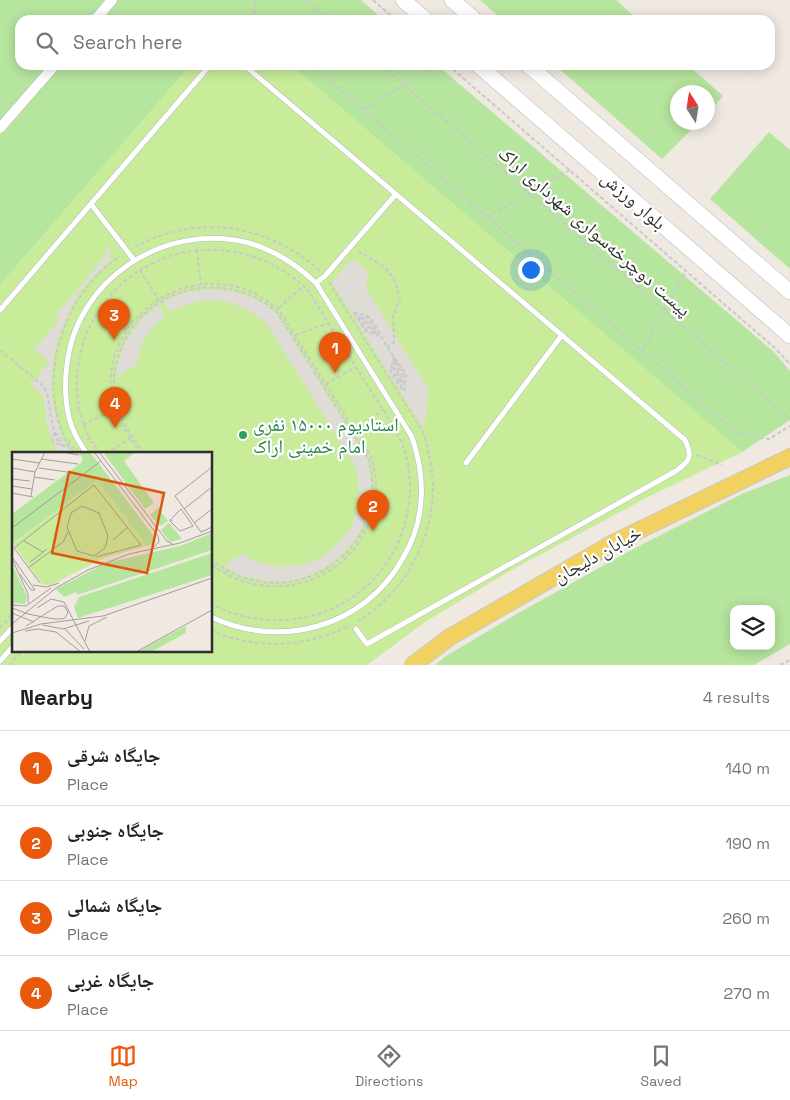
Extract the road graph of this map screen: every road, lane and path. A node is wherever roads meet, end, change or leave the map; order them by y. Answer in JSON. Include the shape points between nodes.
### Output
{"nodes":[{"id":1,"x":112,"y":0,"type":"edge"},
{"id":2,"x":255,"y":0,"type":"edge"},
{"id":3,"x":306,"y":0,"type":"edge"},
{"id":4,"x":373,"y":0,"type":"edge"},
{"id":5,"x":403,"y":0,"type":"edge"},
{"id":6,"x":452,"y":0,"type":"edge"},
{"id":7,"x":99,"y":15,"type":"edge"},
{"id":8,"x":255,"y":15,"type":"edge"},
{"id":9,"x":323,"y":15,"type":"edge"},
{"id":10,"x":390,"y":15,"type":"edge"},
{"id":11,"x":420,"y":15,"type":"edge"},
{"id":12,"x":470,"y":15,"type":"edge"},
{"id":13,"x":51,"y":70,"type":"edge"},
{"id":14,"x":206,"y":70,"type":"edge"},
{"id":15,"x":250,"y":70,"type":"edge"},
{"id":16,"x":318,"y":70,"type":"edge"},
{"id":17,"x":387,"y":70,"type":"edge"},
{"id":18,"x":429,"y":70,"type":"edge"},
{"id":19,"x":454,"y":70,"type":"edge"},
{"id":20,"x":484,"y":70,"type":"edge"},
{"id":21,"x":534,"y":70,"type":"edge"},
{"id":22,"x":404,"y":85,"type":"junction"},
{"id":23,"x":363,"y":110,"type":"junction"},
{"id":24,"x":0,"y":128,"type":"edge"},
{"id":25,"x":570,"y":170,"type":"junction"},
{"id":26,"x":530,"y":193,"type":"junction"},
{"id":27,"x":396,"y":194,"type":"junction"},
{"id":28,"x":91,"y":204,"type":"junction"},
{"id":29,"x":487,"y":217,"type":"junction"},
{"id":30,"x":195,"y":228,"type":"junction"},
{"id":31,"x":196,"y":239,"type":"junction"},
{"id":32,"x":350,"y":247,"type":"junction"},
{"id":33,"x":197,"y":250,"type":"junction"},
{"id":34,"x":127,"y":251,"type":"junction"},
{"id":35,"x":134,"y":260,"type":"junction"},
{"id":36,"x":140,"y":270,"type":"junction"},
{"id":37,"x":686,"y":271,"type":"junction"},
{"id":38,"x":325,"y":276,"type":"junction"},
{"id":39,"x":316,"y":283,"type":"junction"},
{"id":40,"x":201,"y":284,"type":"junction"},
{"id":41,"x":303,"y":286,"type":"junction"},
{"id":42,"x":789,"y":291,"type":"edge"},
{"id":43,"x":77,"y":301,"type":"junction"},
{"id":44,"x":160,"y":302,"type":"junction"},
{"id":45,"x":87,"y":307,"type":"junction"},
{"id":46,"x":278,"y":309,"type":"junction"},
{"id":47,"x":0,"y":310,"type":"edge"},
{"id":48,"x":665,"y":310,"type":"junction"},
{"id":49,"x":97,"y":312,"type":"junction"},
{"id":50,"x":354,"y":312,"type":"junction"},
{"id":51,"x":350,"y":315,"type":"junction"},
{"id":52,"x":339,"y":319,"type":"junction"},
{"id":53,"x":328,"y":323,"type":"junction"},
{"id":54,"x":127,"y":330,"type":"junction"},
{"id":55,"x":295,"y":335,"type":"junction"},
{"id":56,"x":562,"y":335,"type":"junction"},
{"id":57,"x":380,"y":336,"type":"junction"},
{"id":58,"x":790,"y":336,"type":"edge"},
{"id":59,"x":387,"y":347,"type":"junction"},
{"id":60,"x":0,"y":350,"type":"edge"},
{"id":61,"x":642,"y":351,"type":"junction"},
{"id":62,"x":375,"y":355,"type":"junction"},
{"id":63,"x":394,"y":358,"type":"junction"},
{"id":64,"x":365,"y":361,"type":"junction"},
{"id":65,"x":790,"y":364,"type":"edge"},
{"id":66,"x":355,"y":367,"type":"junction"},
{"id":67,"x":326,"y":384,"type":"junction"},
{"id":68,"x":404,"y":392,"type":"junction"},
{"id":69,"x":399,"y":394,"type":"junction"},
{"id":70,"x":391,"y":402,"type":"junction"},
{"id":71,"x":114,"y":409,"type":"junction"},
{"id":72,"x":382,"y":410,"type":"junction"},
{"id":73,"x":790,"y":418,"type":"edge"},
{"id":74,"x":83,"y":424,"type":"junction"},
{"id":75,"x":790,"y":426,"type":"edge"},
{"id":76,"x":55,"y":433,"type":"junction"},
{"id":77,"x":357,"y":433,"type":"junction"},
{"id":78,"x":90,"y":438,"type":"dead end"},
{"id":79,"x":131,"y":438,"type":"junction"},
{"id":80,"x":93,"y":442,"type":"dead end"},
{"id":81,"x":70,"y":449,"type":"dead end"},
{"id":82,"x":85,"y":452,"type":"edge"},
{"id":83,"x":99,"y":452,"type":"edge"},
{"id":84,"x":109,"y":452,"type":"edge"},
{"id":85,"x":139,"y":452,"type":"edge"},
{"id":86,"x":143,"y":452,"type":"edge"},
{"id":87,"x":690,"y":452,"type":"junction"},
{"id":88,"x":790,"y":457,"type":"edge"},
{"id":89,"x":466,"y":464,"type":"dead end"},
{"id":90,"x":722,"y":466,"type":"dead end"},
{"id":91,"x":212,"y":561,"type":"edge"},
{"id":92,"x":212,"y":565,"type":"edge"},
{"id":93,"x":212,"y":604,"type":"edge"},
{"id":94,"x":12,"y":614,"type":"edge"},
{"id":95,"x":212,"y":617,"type":"edge"},
{"id":96,"x":0,"y":628,"type":"edge"},
{"id":97,"x":12,"y":628,"type":"edge"},
{"id":98,"x":356,"y":629,"type":"dead end"},
{"id":99,"x":212,"y":630,"type":"edge"},
{"id":100,"x":0,"y":642,"type":"edge"},
{"id":101,"x":12,"y":647,"type":"edge"},
{"id":102,"x":21,"y":652,"type":"edge"},
{"id":103,"x":0,"y":660,"type":"edge"},
{"id":104,"x":790,"y":660,"type":"edge"},
{"id":105,"x":9,"y":665,"type":"edge"},
{"id":106,"x":413,"y":665,"type":"edge"},
{"id":107,"x":780,"y":665,"type":"edge"}],
"edges":[{"from":1,"to":7,"type":"street"},
{"from":2,"to":8,"type":"path"},
{"from":3,"to":9,"type":"path"},
{"from":4,"to":10,"type":"path"},
{"from":5,"to":11,"type":"main road"},
{"from":6,"to":12,"type":"main road"},
{"from":13,"to":24,"type":"street"},
{"from":14,"to":28,"type":"lane"},
{"from":15,"to":27,"type":"lane"},
{"from":16,"to":23,"type":"path"},
{"from":17,"to":22,"type":"path","name":"پیست دوچرخه‌سواری شهرداری اراک"},
{"from":18,"to":22,"type":"path"},
{"from":19,"to":25,"type":"path"},
{"from":20,"to":58,"type":"main road","name":"بلوار ورزش"},
{"from":21,"to":42,"type":"main road","name":"بلوار ورزش"},
{"from":22,"to":23,"type":"path"},
{"from":22,"to":26,"type":"path","name":"پیست دوچرخه‌سواری شهرداری اراک"},
{"from":23,"to":29,"type":"path"},
{"from":25,"to":26,"type":"path"},
{"from":25,"to":37,"type":"path"},
{"from":26,"to":29,"type":"path"},
{"from":26,"to":48,"type":"path","name":"پیست دوچرخه‌سواری شهرداری اراک"},
{"from":27,"to":32,"type":"lane"},
{"from":27,"to":56,"type":"lane"},
{"from":28,"to":34,"type":"lane"},
{"from":28,"to":47,"type":"lane"},
{"from":29,"to":61,"type":"path"},
{"from":30,"to":31,"type":"path"},
{"from":30,"to":34,"type":"path","via":[[160,235]]},
{"from":30,"to":38,"type":"path","via":[[231,228],[265,236],[297,252]]},
{"from":31,"to":33,"type":"path"},
{"from":31,"to":35,"type":"lane","via":[[164,246]]},
{"from":31,"to":39,"type":"lane","via":[[229,239],[261,247],[291,262]]},
{"from":32,"to":38,"type":"lane"},
{"from":32,"to":59,"type":"path","via":[[383,266],[394,278],[400,299],[393,316],[394,342]]},
{"from":33,"to":36,"type":"path","via":[[168,256]]},
{"from":33,"to":40,"type":"path"},
{"from":33,"to":41,"type":"path","via":[[228,250],[257,258],[284,271]]},
{"from":34,"to":35,"type":"lane"},
{"from":34,"to":43,"type":"path","via":[[90,283]]},
{"from":35,"to":36,"type":"path"},
{"from":35,"to":45,"type":"lane","via":[[110,279]]},
{"from":36,"to":44,"type":"path"},
{"from":36,"to":49,"type":"path","via":[[118,287]]},
{"from":37,"to":48,"type":"path"},
{"from":37,"to":65,"type":"path"},
{"from":38,"to":39,"type":"lane"},
{"from":38,"to":51,"type":"path"},
{"from":39,"to":52,"type":"lane"},
{"from":40,"to":46,"type":"path","via":[[220,284],[246,290]]},
{"from":40,"to":54,"type":"path","via":[[158,299],[138,315]]},
{"from":41,"to":46,"type":"path"},
{"from":41,"to":53,"type":"path"},
{"from":43,"to":45,"type":"path"},
{"from":43,"to":81,"type":"path","via":[[60,340],[54,373],[59,422]]},
{"from":44,"to":86,"type":"path","via":[[140,318],[126,338],[114,374],[118,411]]},
{"from":44,"to":91,"type":"path","via":[[189,290],[220,287],[245,293],[277,312],[369,459],[372,472],[372,497],[366,521],[346,553],[327,569],[304,579],[267,583],[236,575]]},
{"from":45,"to":49,"type":"path"},
{"from":45,"to":82,"type":"lane","via":[[71,343],[65,381],[74,434]]},
{"from":46,"to":55,"type":"path"},
{"from":48,"to":61,"type":"path"},
{"from":48,"to":73,"type":"path","name":"پیست دوچرخه‌سواری شهرداری اراک"},
{"from":49,"to":54,"type":"path"},
{"from":49,"to":74,"type":"path","via":[[86,333],[77,374]]},
{"from":50,"to":51,"type":"path"},
{"from":50,"to":57,"type":"path"},
{"from":50,"to":57,"type":"path","via":[[370,317]]},
{"from":51,"to":52,"type":"path"},
{"from":51,"to":62,"type":"path"},
{"from":52,"to":53,"type":"path"},
{"from":52,"to":64,"type":"lane"},
{"from":53,"to":55,"type":"path"},
{"from":53,"to":66,"type":"path"},
{"from":54,"to":71,"type":"path","via":[[117,348],[111,373]]},
{"from":55,"to":67,"type":"path"},
{"from":56,"to":87,"type":"lane","via":[[685,440]]},
{"from":56,"to":89,"type":"lane"},
{"from":57,"to":59,"type":"path"},
{"from":59,"to":63,"type":"path"},
{"from":60,"to":76,"type":"path","via":[[47,392]]},
{"from":61,"to":75,"type":"path","via":[[733,430],[769,439]]},
{"from":62,"to":64,"type":"path"},
{"from":62,"to":69,"type":"path"},
{"from":63,"to":68,"type":"path","via":[[392,370]]},
{"from":63,"to":68,"type":"path","via":[[406,374]]},
{"from":64,"to":66,"type":"path"},
{"from":64,"to":70,"type":"lane"},
{"from":66,"to":67,"type":"path"},
{"from":66,"to":72,"type":"path"},
{"from":67,"to":77,"type":"path"},
{"from":68,"to":69,"type":"path"},
{"from":69,"to":70,"type":"path"},
{"from":69,"to":99,"type":"path","via":[[423,432],[429,450],[433,485],[425,538],[399,585],[359,620],[314,639],[264,643],[232,638]]},
{"from":70,"to":72,"type":"path"},
{"from":70,"to":95,"type":"lane","via":[[412,437],[422,486],[414,534],[390,578],[353,610],[311,628],[265,632],[235,627]]},
{"from":71,"to":74,"type":"path"},
{"from":71,"to":79,"type":"path"},
{"from":72,"to":77,"type":"path"},
{"from":72,"to":93,"type":"path","via":[[402,441],[410,486],[403,531],[390,558],[376,576],[360,592],[335,608],[294,620],[252,619]]},
{"from":74,"to":78,"type":"path"},
{"from":76,"to":76,"type":"path","via":[[54,443],[63,446]]},
{"from":77,"to":92,"type":"path","via":[[372,458],[376,497],[364,534],[339,564],[311,580],[279,587],[241,581]]},
{"from":79,"to":84,"type":"path"},
{"from":79,"to":85,"type":"path"},
{"from":80,"to":83,"type":"path"},
{"from":87,"to":90,"type":"path"},
{"from":87,"to":98,"type":"lane","via":[[686,464],[676,471],[367,644]]},
{"from":88,"to":106,"type":"main road","name":"خیابان دلیجان","via":[[613,543],[450,637]]},
{"from":94,"to":96,"type":"path"},
{"from":97,"to":100,"type":"lane"},
{"from":101,"to":103,"type":"lane"},
{"from":102,"to":105,"type":"path"},
{"from":104,"to":107,"type":"path"}]}
